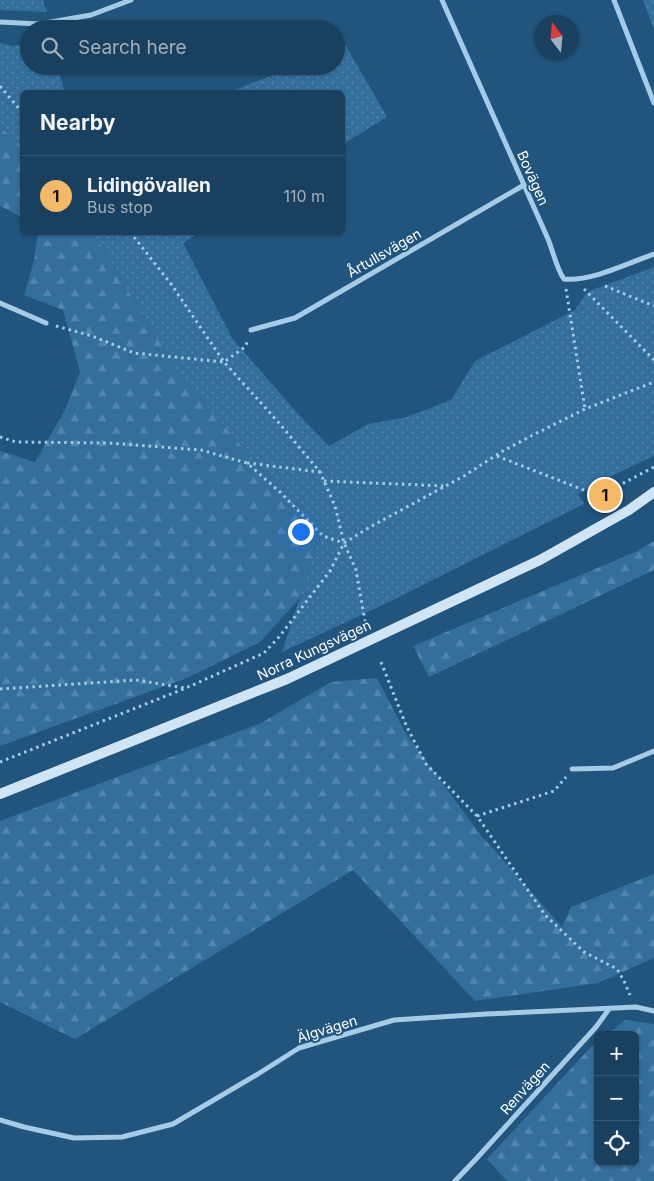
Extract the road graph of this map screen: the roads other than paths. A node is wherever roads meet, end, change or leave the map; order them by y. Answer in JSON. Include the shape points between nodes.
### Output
{"nodes":[{"id":1,"x":131,"y":0,"type":"edge"},
{"id":2,"x":442,"y":0,"type":"edge"},
{"id":3,"x":614,"y":0,"type":"edge"},
{"id":4,"x":60,"y":20,"type":"edge"},
{"id":5,"x":0,"y":22,"type":"edge"},
{"id":6,"x":20,"y":23,"type":"edge"},
{"id":7,"x":654,"y":103,"type":"edge"},
{"id":8,"x":524,"y":185,"type":"junction"},
{"id":9,"x":654,"y":254,"type":"edge"},
{"id":10,"x":0,"y":303,"type":"edge"},
{"id":11,"x":46,"y":323,"type":"road end"},
{"id":12,"x":251,"y":330,"type":"road end"},
{"id":13,"x":654,"y":492,"type":"edge"},
{"id":14,"x":654,"y":499,"type":"edge"},
{"id":15,"x":629,"y":510,"type":"junction"},
{"id":16,"x":654,"y":751,"type":"edge"},
{"id":17,"x":572,"y":768,"type":"road end"},
{"id":18,"x":0,"y":794,"type":"edge"},
{"id":19,"x":609,"y":1009,"type":"junction"},
{"id":20,"x":654,"y":1012,"type":"edge"},
{"id":21,"x":0,"y":1120,"type":"edge"},
{"id":22,"x":455,"y":1181,"type":"edge"}],
"edges":[{"from":1,"to":4,"type":"street","via":[[91,15]]},
{"from":2,"to":8,"type":"street","name":"Bovägen"},
{"from":3,"to":7,"type":"street"},
{"from":5,"to":6,"type":"street"},
{"from":8,"to":9,"type":"street","name":"Bovägen","via":[[564,279],[586,278]]},
{"from":8,"to":12,"type":"street","name":"Årtullsvägen","via":[[295,318]]},
{"from":10,"to":11,"type":"street"},
{"from":13,"to":15,"type":"main road","name":"Norra Kungsvägen"},
{"from":14,"to":15,"type":"main road","name":"Norra Kungsvägen"},
{"from":15,"to":18,"type":"main road","name":"Norra Kungsvägen","via":[[540,560],[287,679]]},
{"from":16,"to":17,"type":"street","via":[[613,768]]},
{"from":19,"to":20,"type":"street","name":"Älgvägen","via":[[636,1008]]},
{"from":19,"to":21,"type":"street","name":"Älgvägen","via":[[394,1020],[299,1048],[174,1124],[122,1137],[74,1138]]},
{"from":19,"to":22,"type":"street","name":"Renvägen"}]}
